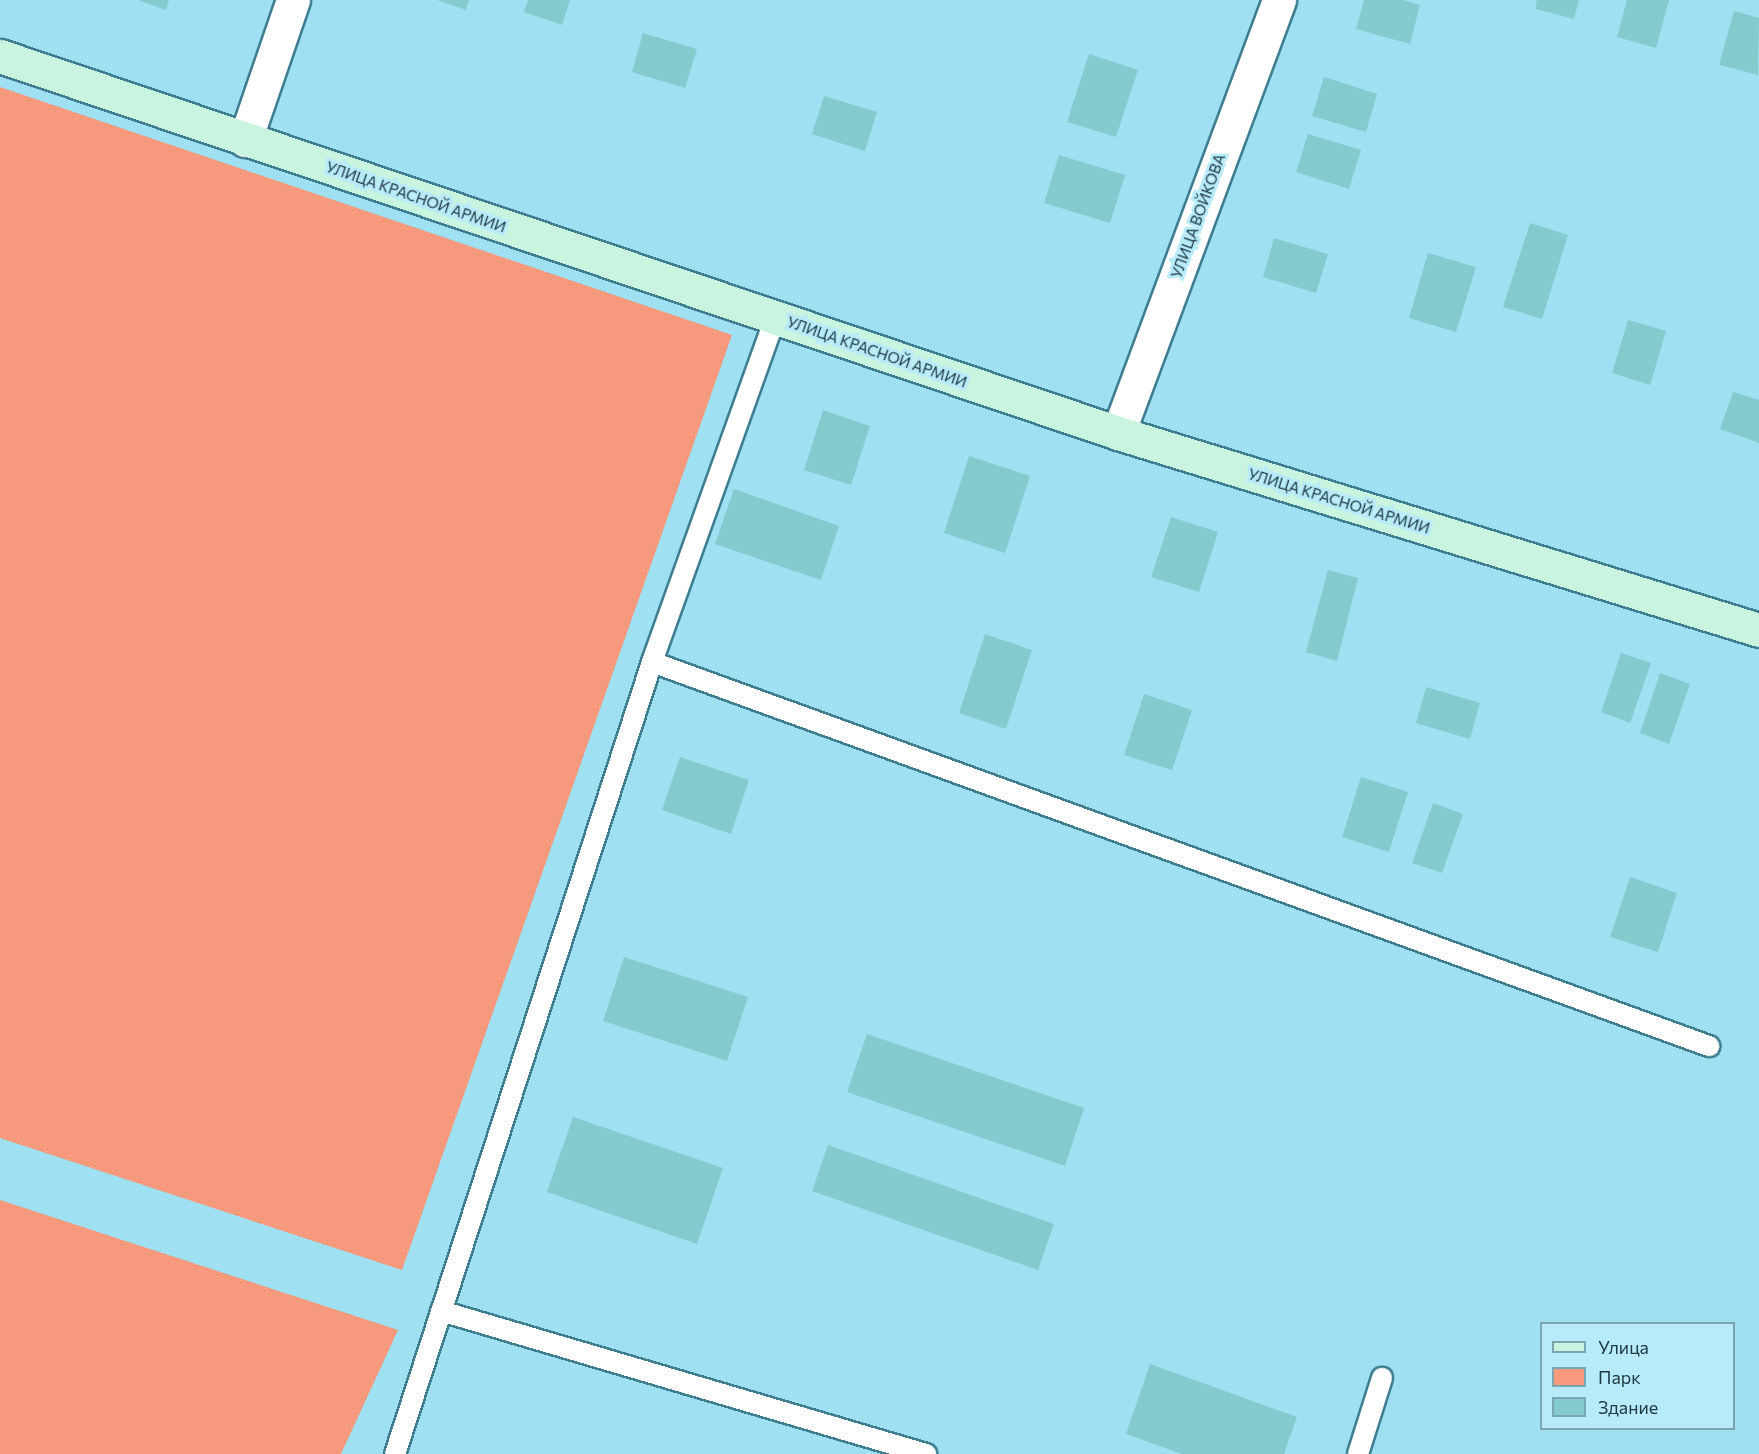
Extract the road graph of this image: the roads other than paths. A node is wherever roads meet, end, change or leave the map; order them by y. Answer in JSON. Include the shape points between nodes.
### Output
{"nodes":[{"id":1,"x":292,"y":0,"type":"edge"},
{"id":2,"x":1278,"y":0,"type":"edge"},
{"id":3,"x":0,"y":56,"type":"edge"},
{"id":4,"x":245,"y":140,"type":"junction"},
{"id":5,"x":776,"y":318,"type":"junction"},
{"id":6,"x":1118,"y":433,"type":"junction"},
{"id":7,"x":1759,"y":630,"type":"edge"},
{"id":8,"x":652,"y":662,"type":"junction"},
{"id":9,"x":1708,"y":1046,"type":"dead end"},
{"id":10,"x":441,"y":1311,"type":"junction"},
{"id":11,"x":1382,"y":1378,"type":"dead end"},
{"id":12,"x":395,"y":1454,"type":"edge"},
{"id":13,"x":926,"y":1454,"type":"edge"},
{"id":14,"x":1358,"y":1454,"type":"edge"}],
"edges":[{"from":1,"to":4,"type":"street"},
{"from":2,"to":6,"type":"street","name":"УЛИЦА ВОЙКОВА"},
{"from":3,"to":4,"type":"street","name":"УЛИЦА КРАСНОЙ АРМИИ"},
{"from":4,"to":5,"type":"street","name":"УЛИЦА КРАСНОЙ АРМИИ"},
{"from":5,"to":6,"type":"street","name":"УЛИЦА КРАСНОЙ АРМИИ"},
{"from":5,"to":8,"type":"lane"},
{"from":6,"to":7,"type":"street","name":"УЛИЦА КРАСНОЙ АРМИИ"},
{"from":8,"to":9,"type":"lane"},
{"from":8,"to":10,"type":"lane"},
{"from":10,"to":12,"type":"lane"},
{"from":10,"to":13,"type":"lane"},
{"from":11,"to":14,"type":"lane"}]}
